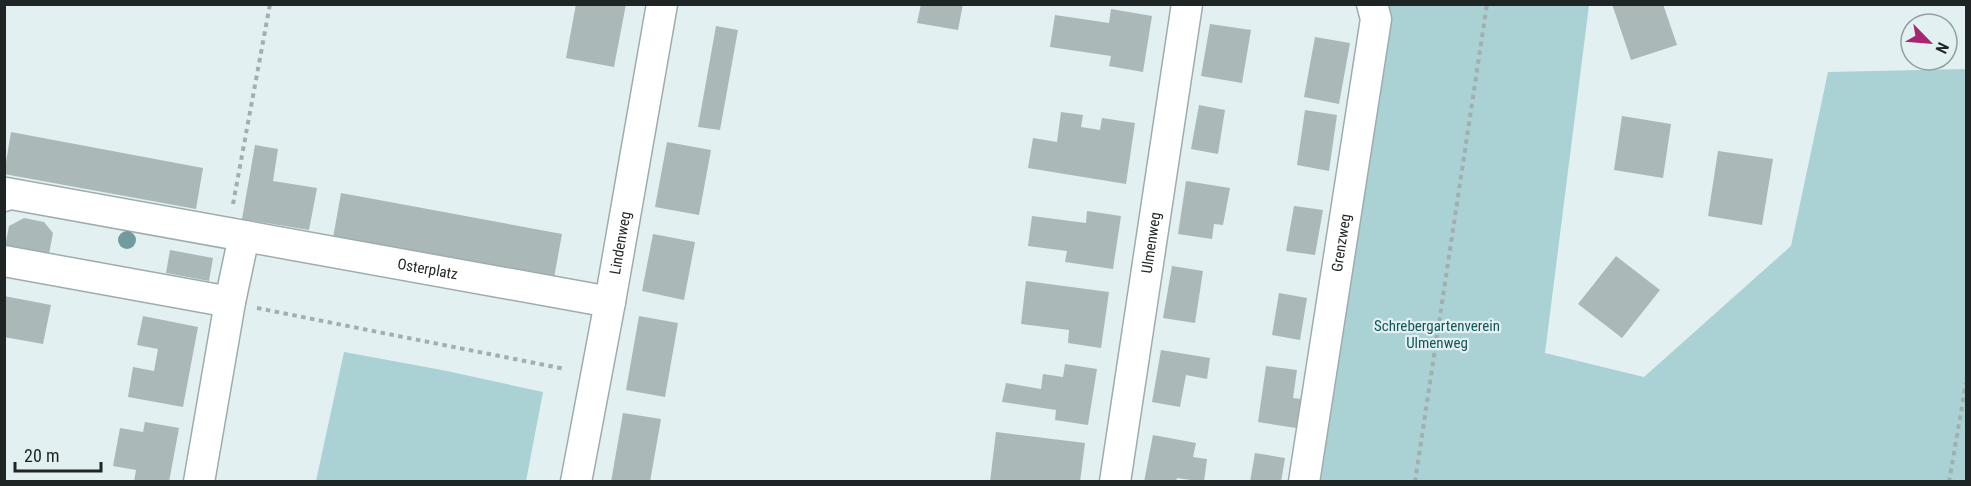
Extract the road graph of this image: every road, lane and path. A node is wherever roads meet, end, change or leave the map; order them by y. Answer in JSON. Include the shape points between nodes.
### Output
{"nodes":[{"id":1,"x":270,"y":4,"type":"edge"},
{"id":2,"x":662,"y":4,"type":"edge"},
{"id":3,"x":1187,"y":4,"type":"edge"},
{"id":4,"x":1372,"y":4,"type":"edge"},
{"id":5,"x":1487,"y":4,"type":"edge"},
{"id":6,"x":4,"y":195,"type":"edge"},
{"id":7,"x":236,"y":235,"type":"junction"},
{"id":8,"x":4,"y":261,"type":"edge"},
{"id":9,"x":230,"y":302,"type":"junction"},
{"id":10,"x":610,"y":302,"type":"junction"},
{"id":11,"x":565,"y":369,"type":"dead end"},
{"id":12,"x":1966,"y":383,"type":"edge"},
{"id":13,"x":199,"y":482,"type":"edge"},
{"id":14,"x":576,"y":482,"type":"edge"},
{"id":15,"x":1115,"y":482,"type":"edge"},
{"id":16,"x":1304,"y":482,"type":"edge"},
{"id":17,"x":1415,"y":482,"type":"edge"},
{"id":18,"x":1949,"y":482,"type":"edge"}],
"edges":[{"from":1,"to":7,"type":"path"},
{"from":2,"to":10,"type":"street","name":"Lindenweg"},
{"from":3,"to":15,"type":"street","name":"Ulmenweg"},
{"from":4,"to":16,"type":"street","name":"Grenzweg","via":[[1376,20]]},
{"from":5,"to":17,"type":"path"},
{"from":6,"to":7,"type":"street","name":"Osterplatz"},
{"from":7,"to":9,"type":"street"},
{"from":7,"to":10,"type":"street","name":"Osterplatz"},
{"from":8,"to":9,"type":"street"},
{"from":9,"to":11,"type":"path"},
{"from":9,"to":13,"type":"street"},
{"from":10,"to":14,"type":"street","name":"Lindenweg"},
{"from":12,"to":18,"type":"path"}]}
